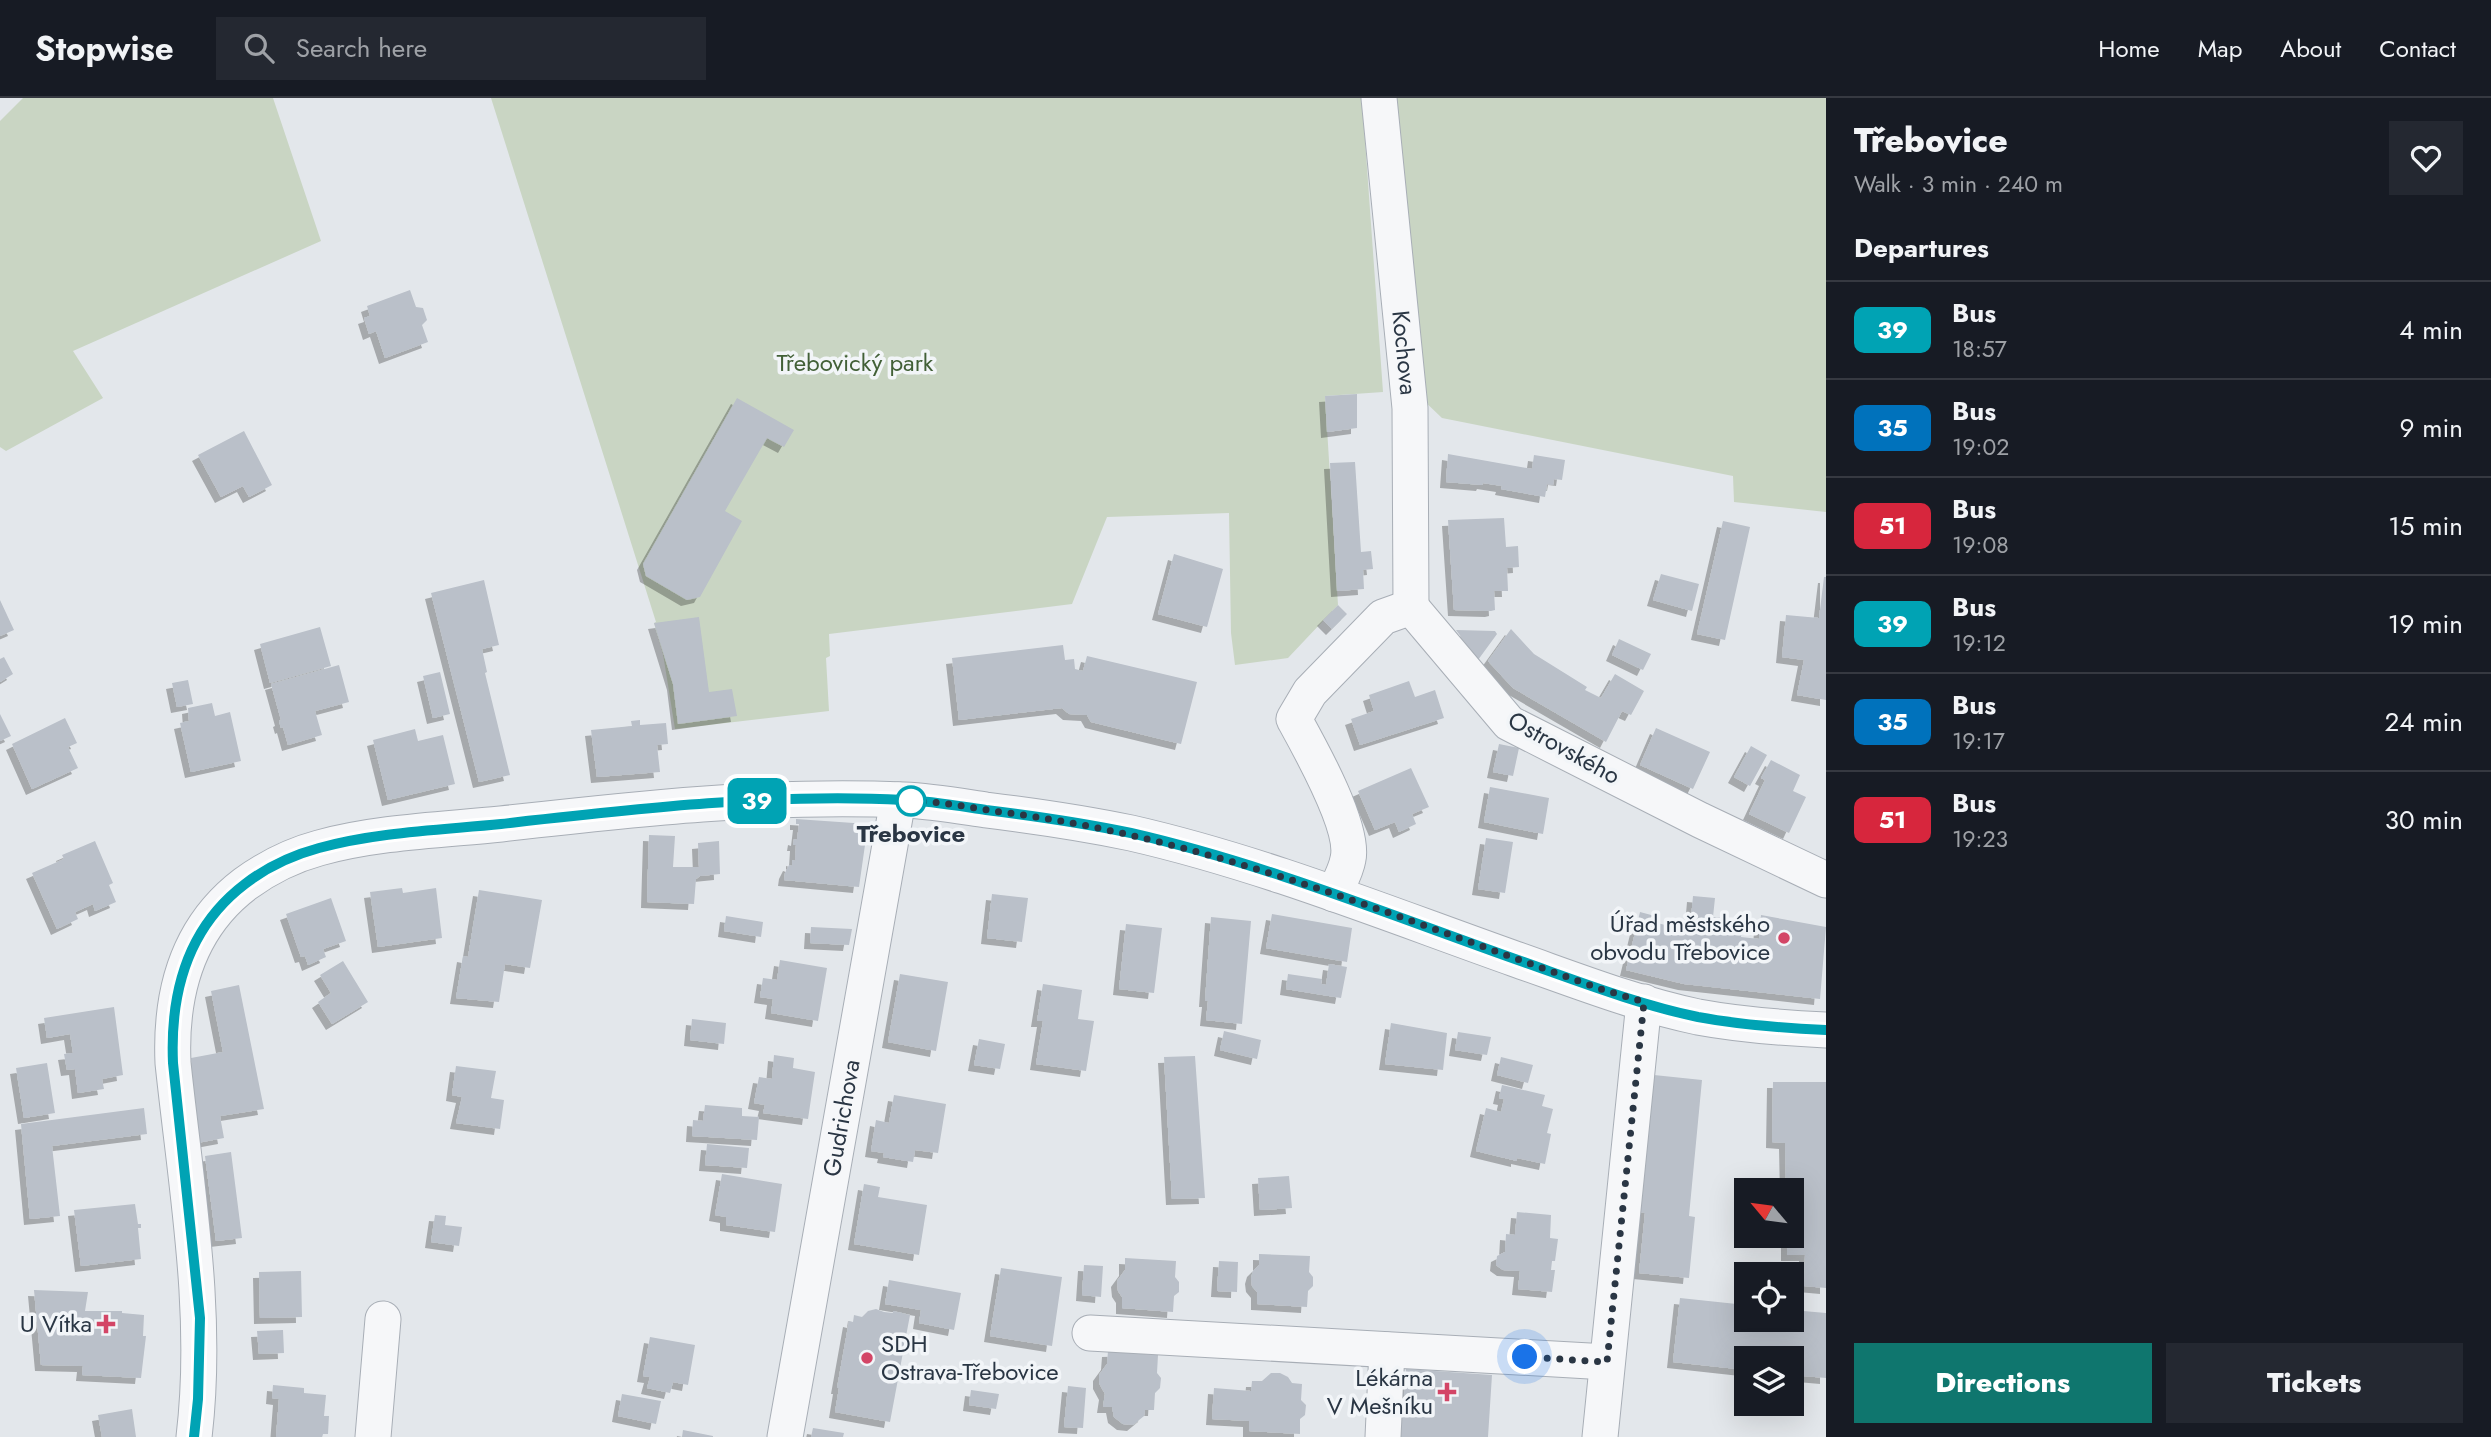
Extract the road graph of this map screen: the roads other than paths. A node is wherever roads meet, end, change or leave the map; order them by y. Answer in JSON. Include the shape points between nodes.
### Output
{"nodes":[{"id":1,"x":1379,"y":98,"type":"edge"},
{"id":2,"x":1411,"y":607,"type":"junction"},
{"id":3,"x":898,"y":800,"type":"junction"},
{"id":4,"x":1826,"y":880,"type":"edge"},
{"id":5,"x":1335,"y":894,"type":"junction"},
{"id":6,"x":1644,"y":1002,"type":"junction"},
{"id":7,"x":1826,"y":1030,"type":"edge"},
{"id":8,"x":383,"y":1319,"type":"dead end"},
{"id":9,"x":1090,"y":1333,"type":"dead end"},
{"id":10,"x":1387,"y":1350,"type":"junction"},
{"id":11,"x":1607,"y":1362,"type":"junction"},
{"id":12,"x":194,"y":1437,"type":"edge"},
{"id":13,"x":373,"y":1437,"type":"edge"},
{"id":14,"x":785,"y":1437,"type":"edge"},
{"id":15,"x":1383,"y":1437,"type":"edge"},
{"id":16,"x":1600,"y":1437,"type":"edge"}],
"edges":[{"from":1,"to":2,"type":"street","name":"Kochova","via":[[1410,408]]},
{"from":2,"to":4,"type":"street","name":"Ostrovského","via":[[1509,723]]},
{"from":2,"to":5,"type":"street","via":[[1383,617],[1310,692],[1294,719],[1346,830],[1349,858]]},
{"from":3,"to":5,"type":"street","via":[[1063,820],[1133,834]]},
{"from":3,"to":12,"type":"street","via":[[755,801],[349,841],[288,859],[243,885],[194,947],[174,1008],[173,1063],[200,1318]]},
{"from":3,"to":14,"type":"street","name":"Gudrichova"},
{"from":5,"to":6,"type":"street"},
{"from":6,"to":7,"type":"street","via":[[1731,1023]]},
{"from":6,"to":11,"type":"street"},
{"from":8,"to":13,"type":"street"},
{"from":9,"to":10,"type":"street"},
{"from":10,"to":11,"type":"street"},
{"from":10,"to":15,"type":"street"},
{"from":11,"to":16,"type":"street"}]}
